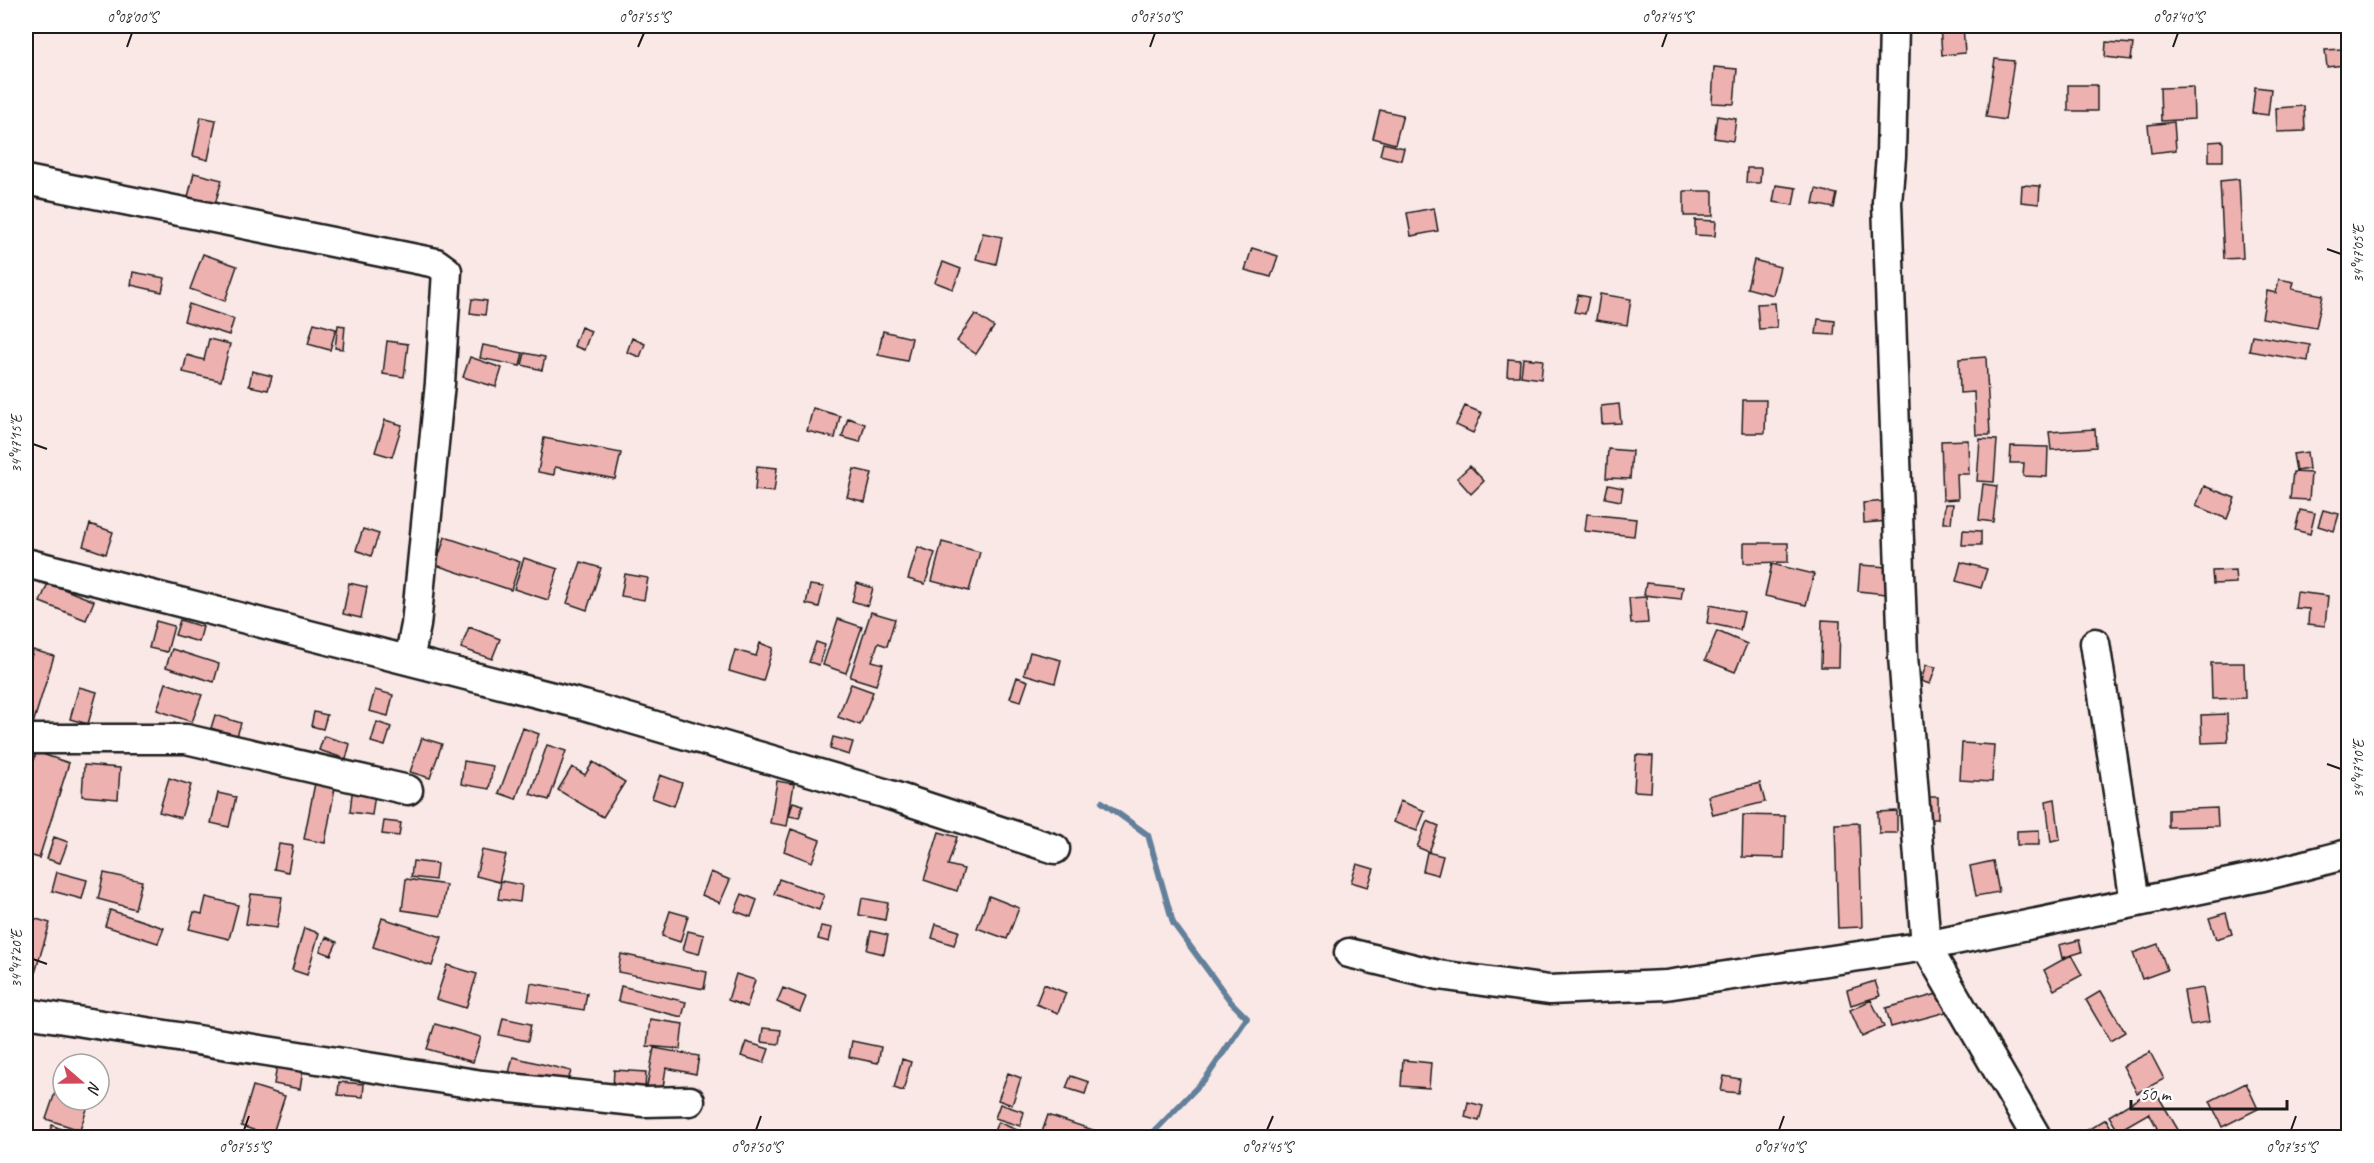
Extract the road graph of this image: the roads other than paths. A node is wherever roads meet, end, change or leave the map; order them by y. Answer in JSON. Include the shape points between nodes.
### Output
{"nodes":[{"id":1,"x":1894,"y":26,"type":"edge"},
{"id":2,"x":26,"y":180,"type":"edge"},
{"id":3,"x":26,"y":563,"type":"edge"},
{"id":4,"x":2096,"y":643,"type":"dead end"},
{"id":5,"x":409,"y":660,"type":"junction"},
{"id":6,"x":26,"y":739,"type":"edge"},
{"id":7,"x":408,"y":790,"type":"dead end"},
{"id":8,"x":1056,"y":849,"type":"dead end"},
{"id":9,"x":2349,"y":854,"type":"edge"},
{"id":10,"x":2135,"y":902,"type":"junction"},
{"id":11,"x":1926,"y":946,"type":"junction"},
{"id":12,"x":1349,"y":953,"type":"dead end"},
{"id":13,"x":26,"y":1014,"type":"edge"},
{"id":14,"x":690,"y":1101,"type":"dead end"},
{"id":15,"x":2037,"y":1137,"type":"edge"}],
"edges":[{"from":1,"to":11,"type":"street","via":[[1892,156],[1887,202],[1903,656]]},
{"from":2,"to":5,"type":"street","via":[[436,263],[447,271],[440,383]]},
{"from":3,"to":5,"type":"street"},
{"from":4,"to":10,"type":"street"},
{"from":5,"to":8,"type":"street","via":[[584,705],[884,793]]},
{"from":6,"to":7,"type":"street","via":[[186,739]]},
{"from":9,"to":10,"type":"street"},
{"from":10,"to":11,"type":"street"},
{"from":11,"to":12,"type":"street","via":[[1666,985],[1550,990],[1439,975]]},
{"from":11,"to":15,"type":"street"},
{"from":13,"to":14,"type":"street","via":[[483,1085],[644,1102]]}]}
